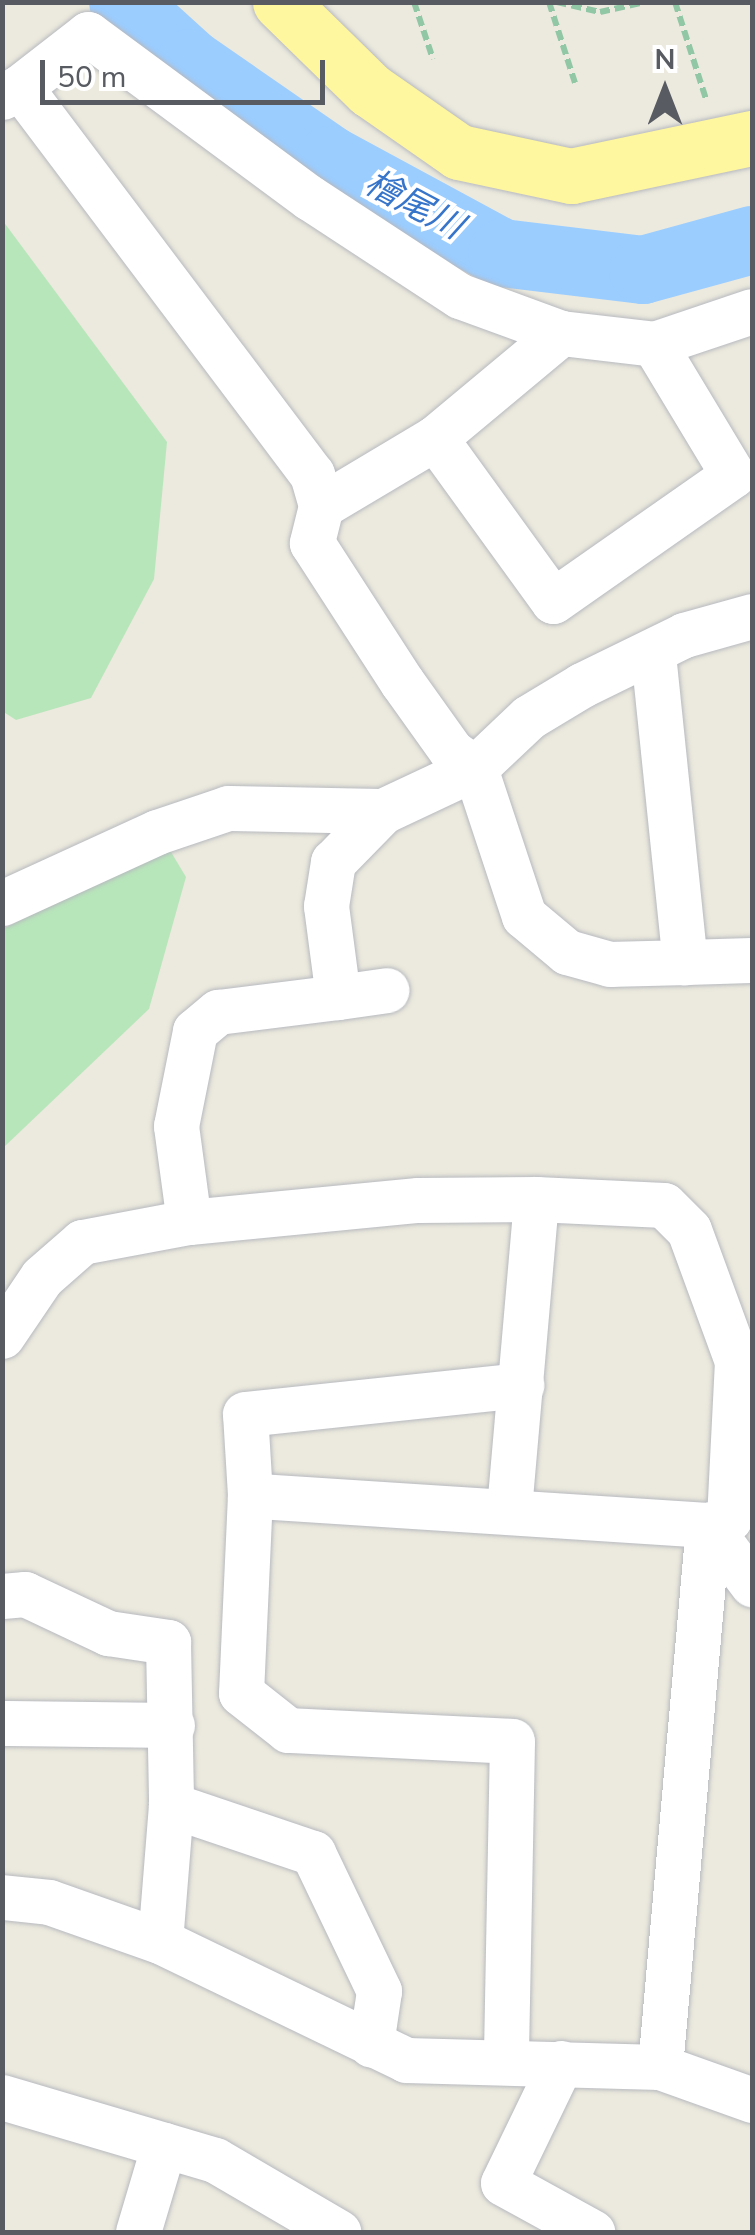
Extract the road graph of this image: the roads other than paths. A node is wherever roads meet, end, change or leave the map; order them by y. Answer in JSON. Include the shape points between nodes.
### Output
{"nodes":[{"id":1,"x":280,"y":2,"type":"edge"},
{"id":2,"x":11,"y":92,"type":"edge"},
{"id":3,"x":752,"y":138,"type":"edge"},
{"id":4,"x":752,"y":311,"type":"edge"},
{"id":5,"x":561,"y":333,"type":"junction"},
{"id":6,"x":654,"y":344,"type":"junction"},
{"id":7,"x":435,"y":438,"type":"junction"},
{"id":8,"x":320,"y":506,"type":"junction"},
{"id":9,"x":752,"y":616,"type":"edge"},
{"id":10,"x":654,"y":654,"type":"junction"},
{"id":11,"x":475,"y":768,"type":"junction"},
{"id":12,"x":383,"y":811,"type":"junction"},
{"id":13,"x":2,"y":904,"type":"edge"},
{"id":14,"x":752,"y":960,"type":"edge"},
{"id":15,"x":685,"y":962,"type":"junction"},
{"id":16,"x":387,"y":990,"type":"dead end"},
{"id":17,"x":338,"y":996,"type":"junction"},
{"id":18,"x":536,"y":1200,"type":"junction"},
{"id":19,"x":189,"y":1222,"type":"junction"},
{"id":20,"x":2,"y":1336,"type":"edge"},
{"id":21,"x":520,"y":1385,"type":"junction"},
{"id":22,"x":250,"y":1495,"type":"junction"},
{"id":23,"x":509,"y":1509,"type":"junction"},
{"id":24,"x":708,"y":1525,"type":"junction"},
{"id":25,"x":752,"y":1584,"type":"edge"},
{"id":26,"x":2,"y":1596,"type":"edge"},
{"id":27,"x":2,"y":1723,"type":"edge"},
{"id":28,"x":172,"y":1725,"type":"junction"},
{"id":29,"x":170,"y":1805,"type":"junction"},
{"id":30,"x":2,"y":1897,"type":"edge"},
{"id":31,"x":160,"y":1941,"type":"junction"},
{"id":32,"x":371,"y":2044,"type":"junction"},
{"id":33,"x":506,"y":2060,"type":"junction"},
{"id":34,"x":561,"y":2063,"type":"junction"},
{"id":35,"x":660,"y":2067,"type":"junction"},
{"id":36,"x":2,"y":2097,"type":"edge"},
{"id":37,"x":752,"y":2100,"type":"edge"},
{"id":38,"x":164,"y":2145,"type":"junction"},
{"id":39,"x":138,"y":2232,"type":"edge"},
{"id":40,"x":338,"y":2232,"type":"edge"},
{"id":41,"x":592,"y":2232,"type":"edge"}],
"edges":[{"from":1,"to":3,"type":"main road","via":[[370,90],[459,152],[571,176]]},
{"from":2,"to":5,"type":"street","via":[[88,34],[310,198],[460,296]]},
{"from":2,"to":8,"type":"street","via":[[312,474]]},
{"from":4,"to":6,"type":"street"},
{"from":5,"to":6,"type":"street"},
{"from":5,"to":7,"type":"street"},
{"from":6,"to":7,"type":"street","via":[[733,474],[553,601]]},
{"from":7,"to":8,"type":"street"},
{"from":8,"to":11,"type":"street","via":[[312,543],[452,752]]},
{"from":9,"to":10,"type":"street","via":[[684,635]]},
{"from":10,"to":11,"type":"street","via":[[529,717]]},
{"from":10,"to":15,"type":"street"},
{"from":11,"to":12,"type":"street"},
{"from":11,"to":15,"type":"street","via":[[524,916],[568,952],[610,964]]},
{"from":12,"to":13,"type":"street","via":[[228,808],[157,832]]},
{"from":12,"to":17,"type":"street","via":[[332,862],[326,906]]},
{"from":14,"to":15,"type":"street"},
{"from":16,"to":17,"type":"street"},
{"from":17,"to":19,"type":"street","via":[[218,1012],[194,1031],[176,1126]]},
{"from":18,"to":19,"type":"street","via":[[418,1200]]},
{"from":18,"to":21,"type":"street"},
{"from":18,"to":24,"type":"street","via":[[664,1204],[689,1230],[737,1361],[730,1519]]},
{"from":19,"to":20,"type":"street","via":[[82,1242],[42,1276]]},
{"from":21,"to":22,"type":"street","via":[[244,1414]]},
{"from":21,"to":23,"type":"street"},
{"from":22,"to":23,"type":"street"},
{"from":22,"to":33,"type":"street","via":[[242,1693],[288,1730],[512,1741]]},
{"from":23,"to":24,"type":"street"},
{"from":24,"to":25,"type":"street"},
{"from":24,"to":35,"type":"street"},
{"from":26,"to":28,"type":"street","via":[[25,1594],[108,1633],[168,1642]]},
{"from":27,"to":28,"type":"street"},
{"from":28,"to":29,"type":"street"},
{"from":29,"to":31,"type":"street"},
{"from":29,"to":32,"type":"street","via":[[313,1853],[379,1991]]},
{"from":30,"to":31,"type":"street","via":[[49,1902]]},
{"from":31,"to":32,"type":"street"},
{"from":32,"to":33,"type":"street","via":[[406,2060]]},
{"from":33,"to":34,"type":"street"},
{"from":34,"to":35,"type":"street"},
{"from":34,"to":41,"type":"street","via":[[503,2184]]},
{"from":35,"to":37,"type":"street"},
{"from":36,"to":38,"type":"street"},
{"from":38,"to":39,"type":"street"},
{"from":38,"to":40,"type":"street","via":[[215,2160]]}]}
